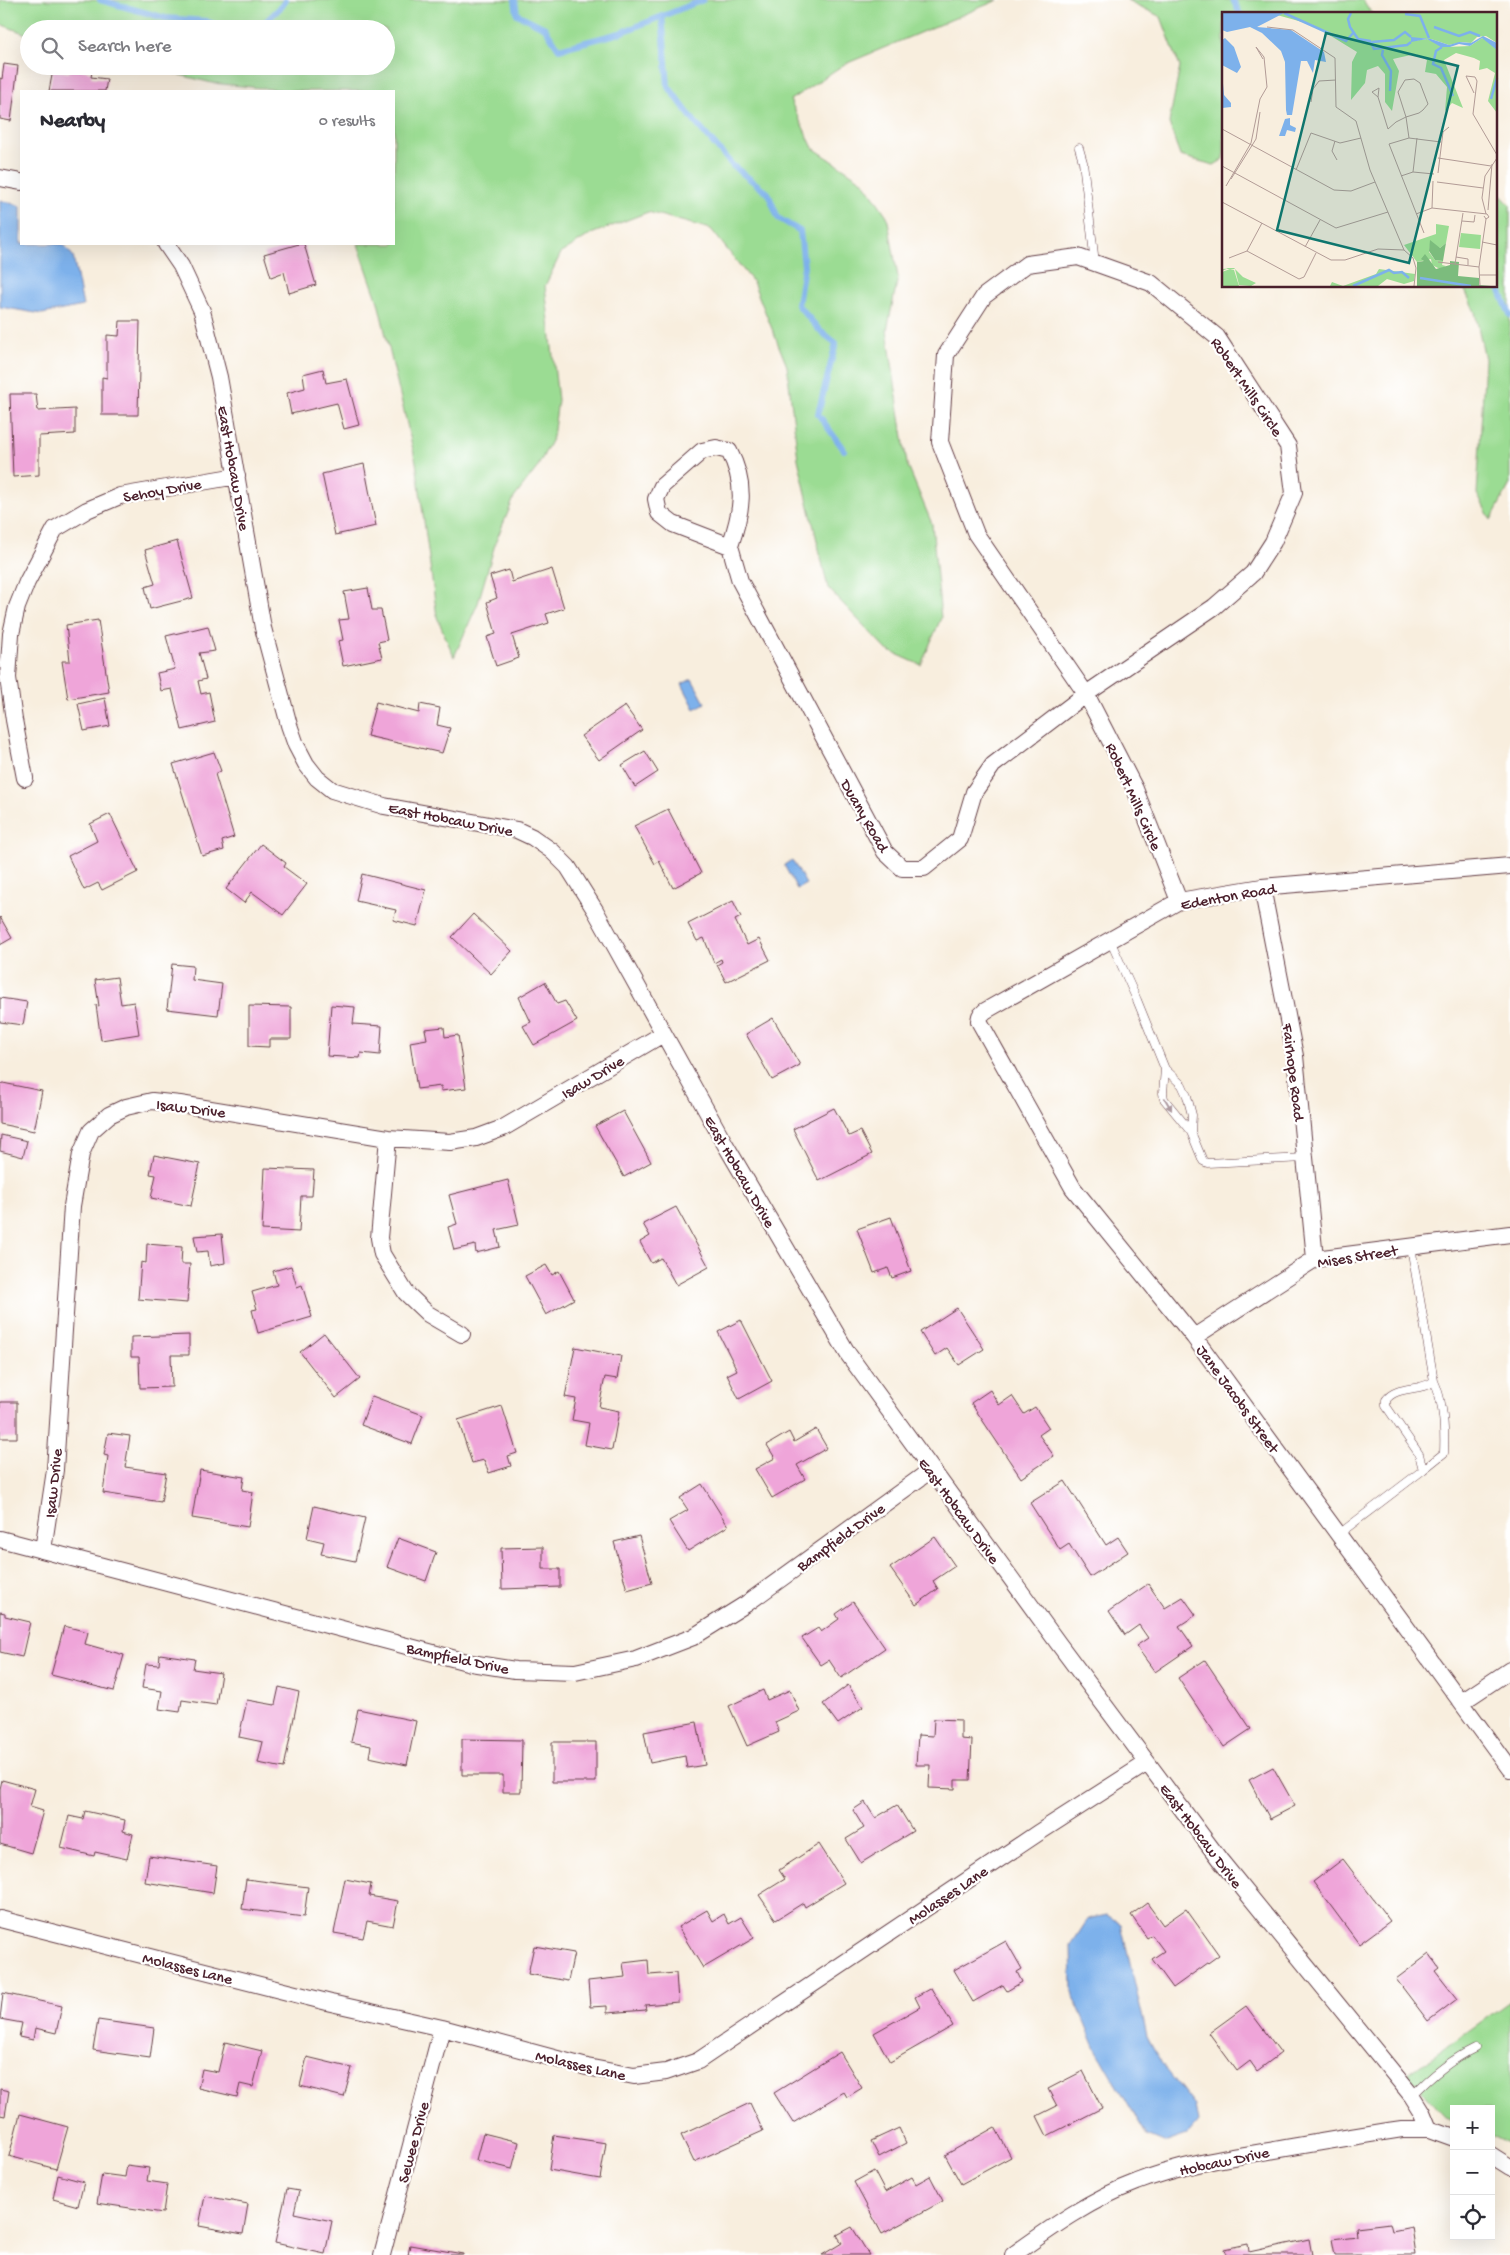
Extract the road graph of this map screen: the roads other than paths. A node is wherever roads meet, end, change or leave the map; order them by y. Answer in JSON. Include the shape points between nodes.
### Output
{"nodes":[{"id":1,"x":1079,"y":148,"type":"dead end"},
{"id":2,"x":0,"y":178,"type":"edge"},
{"id":3,"x":20,"y":182,"type":"edge"},
{"id":4,"x":167,"y":245,"type":"edge"},
{"id":5,"x":1095,"y":263,"type":"junction"},
{"id":6,"x":237,"y":476,"type":"junction"},
{"id":7,"x":730,"y":546,"type":"junction"},
{"id":8,"x":1086,"y":694,"type":"junction"},
{"id":9,"x":25,"y":778,"type":"dead end"},
{"id":10,"x":1510,"y":866,"type":"edge"},
{"id":11,"x":1262,"y":886,"type":"junction"},
{"id":12,"x":1179,"y":901,"type":"junction"},
{"id":13,"x":1110,"y":940,"type":"junction"},
{"id":14,"x":979,"y":1021,"type":"joint"},
{"id":15,"x":663,"y":1034,"type":"junction"},
{"id":16,"x":1165,"y":1069,"type":"junction"},
{"id":17,"x":1191,"y":1132,"type":"junction"},
{"id":18,"x":388,"y":1138,"type":"junction"},
{"id":19,"x":1305,"y":1158,"type":"junction"},
{"id":20,"x":1510,"y":1234,"type":"edge"},
{"id":21,"x":1411,"y":1247,"type":"junction"},
{"id":22,"x":1315,"y":1259,"type":"junction"},
{"id":23,"x":462,"y":1334,"type":"dead end"},
{"id":24,"x":1194,"y":1337,"type":"junction"},
{"id":25,"x":1434,"y":1381,"type":"junction"},
{"id":26,"x":931,"y":1470,"type":"junction"},
{"id":27,"x":1423,"y":1470,"type":"junction"},
{"id":28,"x":1339,"y":1534,"type":"junction"},
{"id":29,"x":0,"y":1539,"type":"edge"},
{"id":30,"x":43,"y":1550,"type":"junction"},
{"id":31,"x":1510,"y":1670,"type":"edge"},
{"id":32,"x":1462,"y":1702,"type":"junction"},
{"id":33,"x":1147,"y":1763,"type":"junction"},
{"id":34,"x":1510,"y":1769,"type":"edge"},
{"id":35,"x":0,"y":1919,"type":"edge"},
{"id":36,"x":442,"y":2028,"type":"junction"},
{"id":37,"x":1475,"y":2048,"type":"dead end"},
{"id":38,"x":1412,"y":2096,"type":"junction"},
{"id":39,"x":1428,"y":2129,"type":"junction"},
{"id":40,"x":1450,"y":2137,"type":"edge"},
{"id":41,"x":1495,"y":2158,"type":"edge"},
{"id":42,"x":1510,"y":2167,"type":"edge"},
{"id":43,"x":382,"y":2255,"type":"edge"},
{"id":44,"x":1013,"y":2255,"type":"edge"}],
"edges":[{"from":1,"to":5,"type":"lane"},
{"from":2,"to":3,"type":"street"},
{"from":4,"to":6,"type":"street","name":"East Hobcaw Drive","via":[[181,266],[202,311],[219,377]]},
{"from":5,"to":8,"type":"street","name":"Robert Mills Circle","via":[[1078,257],[1027,264],[984,296],[946,355],[940,442],[976,534]]},
{"from":5,"to":8,"type":"street","name":"Robert Mills Circle","via":[[1151,283],[1217,337],[1288,446],[1294,493],[1273,542],[1253,573],[1214,607]]},
{"from":6,"to":9,"type":"street","name":"Sehoy Drive","via":[[120,496],[55,529],[27,582],[11,634],[8,678]]},
{"from":6,"to":15,"type":"street","name":"East Hobcaw Drive","via":[[263,628],[289,725],[306,764],[332,790],[384,806],[518,830],[552,851],[568,868],[595,910]]},
{"from":7,"to":7,"type":"street","via":[[740,518],[738,468],[729,451],[716,448],[702,451],[662,486],[656,499],[660,512],[673,524]]},
{"from":7,"to":8,"type":"street","name":"Duany Road","via":[[740,582],[749,599],[885,852],[902,868],[924,868],[960,839],[974,792],[993,765]]},
{"from":8,"to":12,"type":"street","name":"Robert Mills Circle","via":[[1135,789]]},
{"from":10,"to":11,"type":"street","name":"Edenton Road"},
{"from":11,"to":12,"type":"street","name":"Edenton Road"},
{"from":11,"to":19,"type":"street","name":"Fairhope Road","via":[[1295,1056]]},
{"from":12,"to":13,"type":"street","name":"Edenton Road"},
{"from":13,"to":14,"type":"street","name":"Edenton Road","via":[[985,1011]]},
{"from":13,"to":16,"type":"lane"},
{"from":14,"to":24,"type":"street","name":"Jane Jacobs Street","via":[[1073,1188]]},
{"from":15,"to":18,"type":"street","name":"Isaw Drive","via":[[504,1128],[476,1138],[450,1142]]},
{"from":15,"to":26,"type":"street","name":"East Hobcaw Drive","via":[[848,1354]]},
{"from":16,"to":17,"type":"lane","via":[[1182,1085],[1187,1096],[1192,1115]]},
{"from":16,"to":17,"type":"lane","one_way":true,"via":[[1164,1099]]},
{"from":17,"to":19,"type":"lane","via":[[1203,1161],[1207,1163]]},
{"from":18,"to":23,"type":"street","via":[[379,1238],[382,1254],[406,1293],[428,1314]]},
{"from":18,"to":30,"type":"street","name":"Isaw Drive","via":[[152,1101],[109,1115],[91,1131],[81,1154],[72,1206],[54,1470]]},
{"from":19,"to":22,"type":"street","name":"Fairhope Road"},
{"from":20,"to":21,"type":"street","name":"Mises Street"},
{"from":21,"to":22,"type":"street","name":"Mises Street"},
{"from":21,"to":25,"type":"lane"},
{"from":22,"to":24,"type":"street","name":"Mises Street"},
{"from":24,"to":28,"type":"street","name":"Jane Jacobs Street"},
{"from":25,"to":27,"type":"lane","via":[[1441,1406],[1444,1453]]},
{"from":25,"to":27,"type":"lane","via":[[1393,1394],[1386,1400],[1390,1413],[1419,1454]]},
{"from":26,"to":30,"type":"street","name":"Bampfield Drive","via":[[746,1604],[693,1637],[636,1659],[575,1672],[515,1670],[471,1663]]},
{"from":26,"to":33,"type":"street","name":"East Hobcaw Drive"},
{"from":27,"to":28,"type":"lane"},
{"from":28,"to":32,"type":"street","name":"Jane Jacobs Street"},
{"from":29,"to":30,"type":"street","name":"Bampfield Drive"},
{"from":31,"to":32,"type":"street"},
{"from":32,"to":34,"type":"street","name":"Jane Jacobs Street"},
{"from":33,"to":36,"type":"street","name":"Molasses Lane","via":[[698,2061],[666,2072],[634,2076],[587,2067]]},
{"from":33,"to":38,"type":"street","name":"East Hobcaw Drive","via":[[1220,1860]]},
{"from":35,"to":36,"type":"street","name":"Molasses Lane"},
{"from":36,"to":43,"type":"street","name":"Sewee Drive"},
{"from":37,"to":38,"type":"lane","via":[[1430,2077]]},
{"from":38,"to":39,"type":"street","name":"East Hobcaw Drive"},
{"from":39,"to":40,"type":"street","name":"Hobcaw Drive"},
{"from":39,"to":44,"type":"street","name":"Hobcaw Drive","via":[[1402,2129],[1233,2157],[1137,2181],[1070,2215]]},
{"from":41,"to":42,"type":"street"}]}
